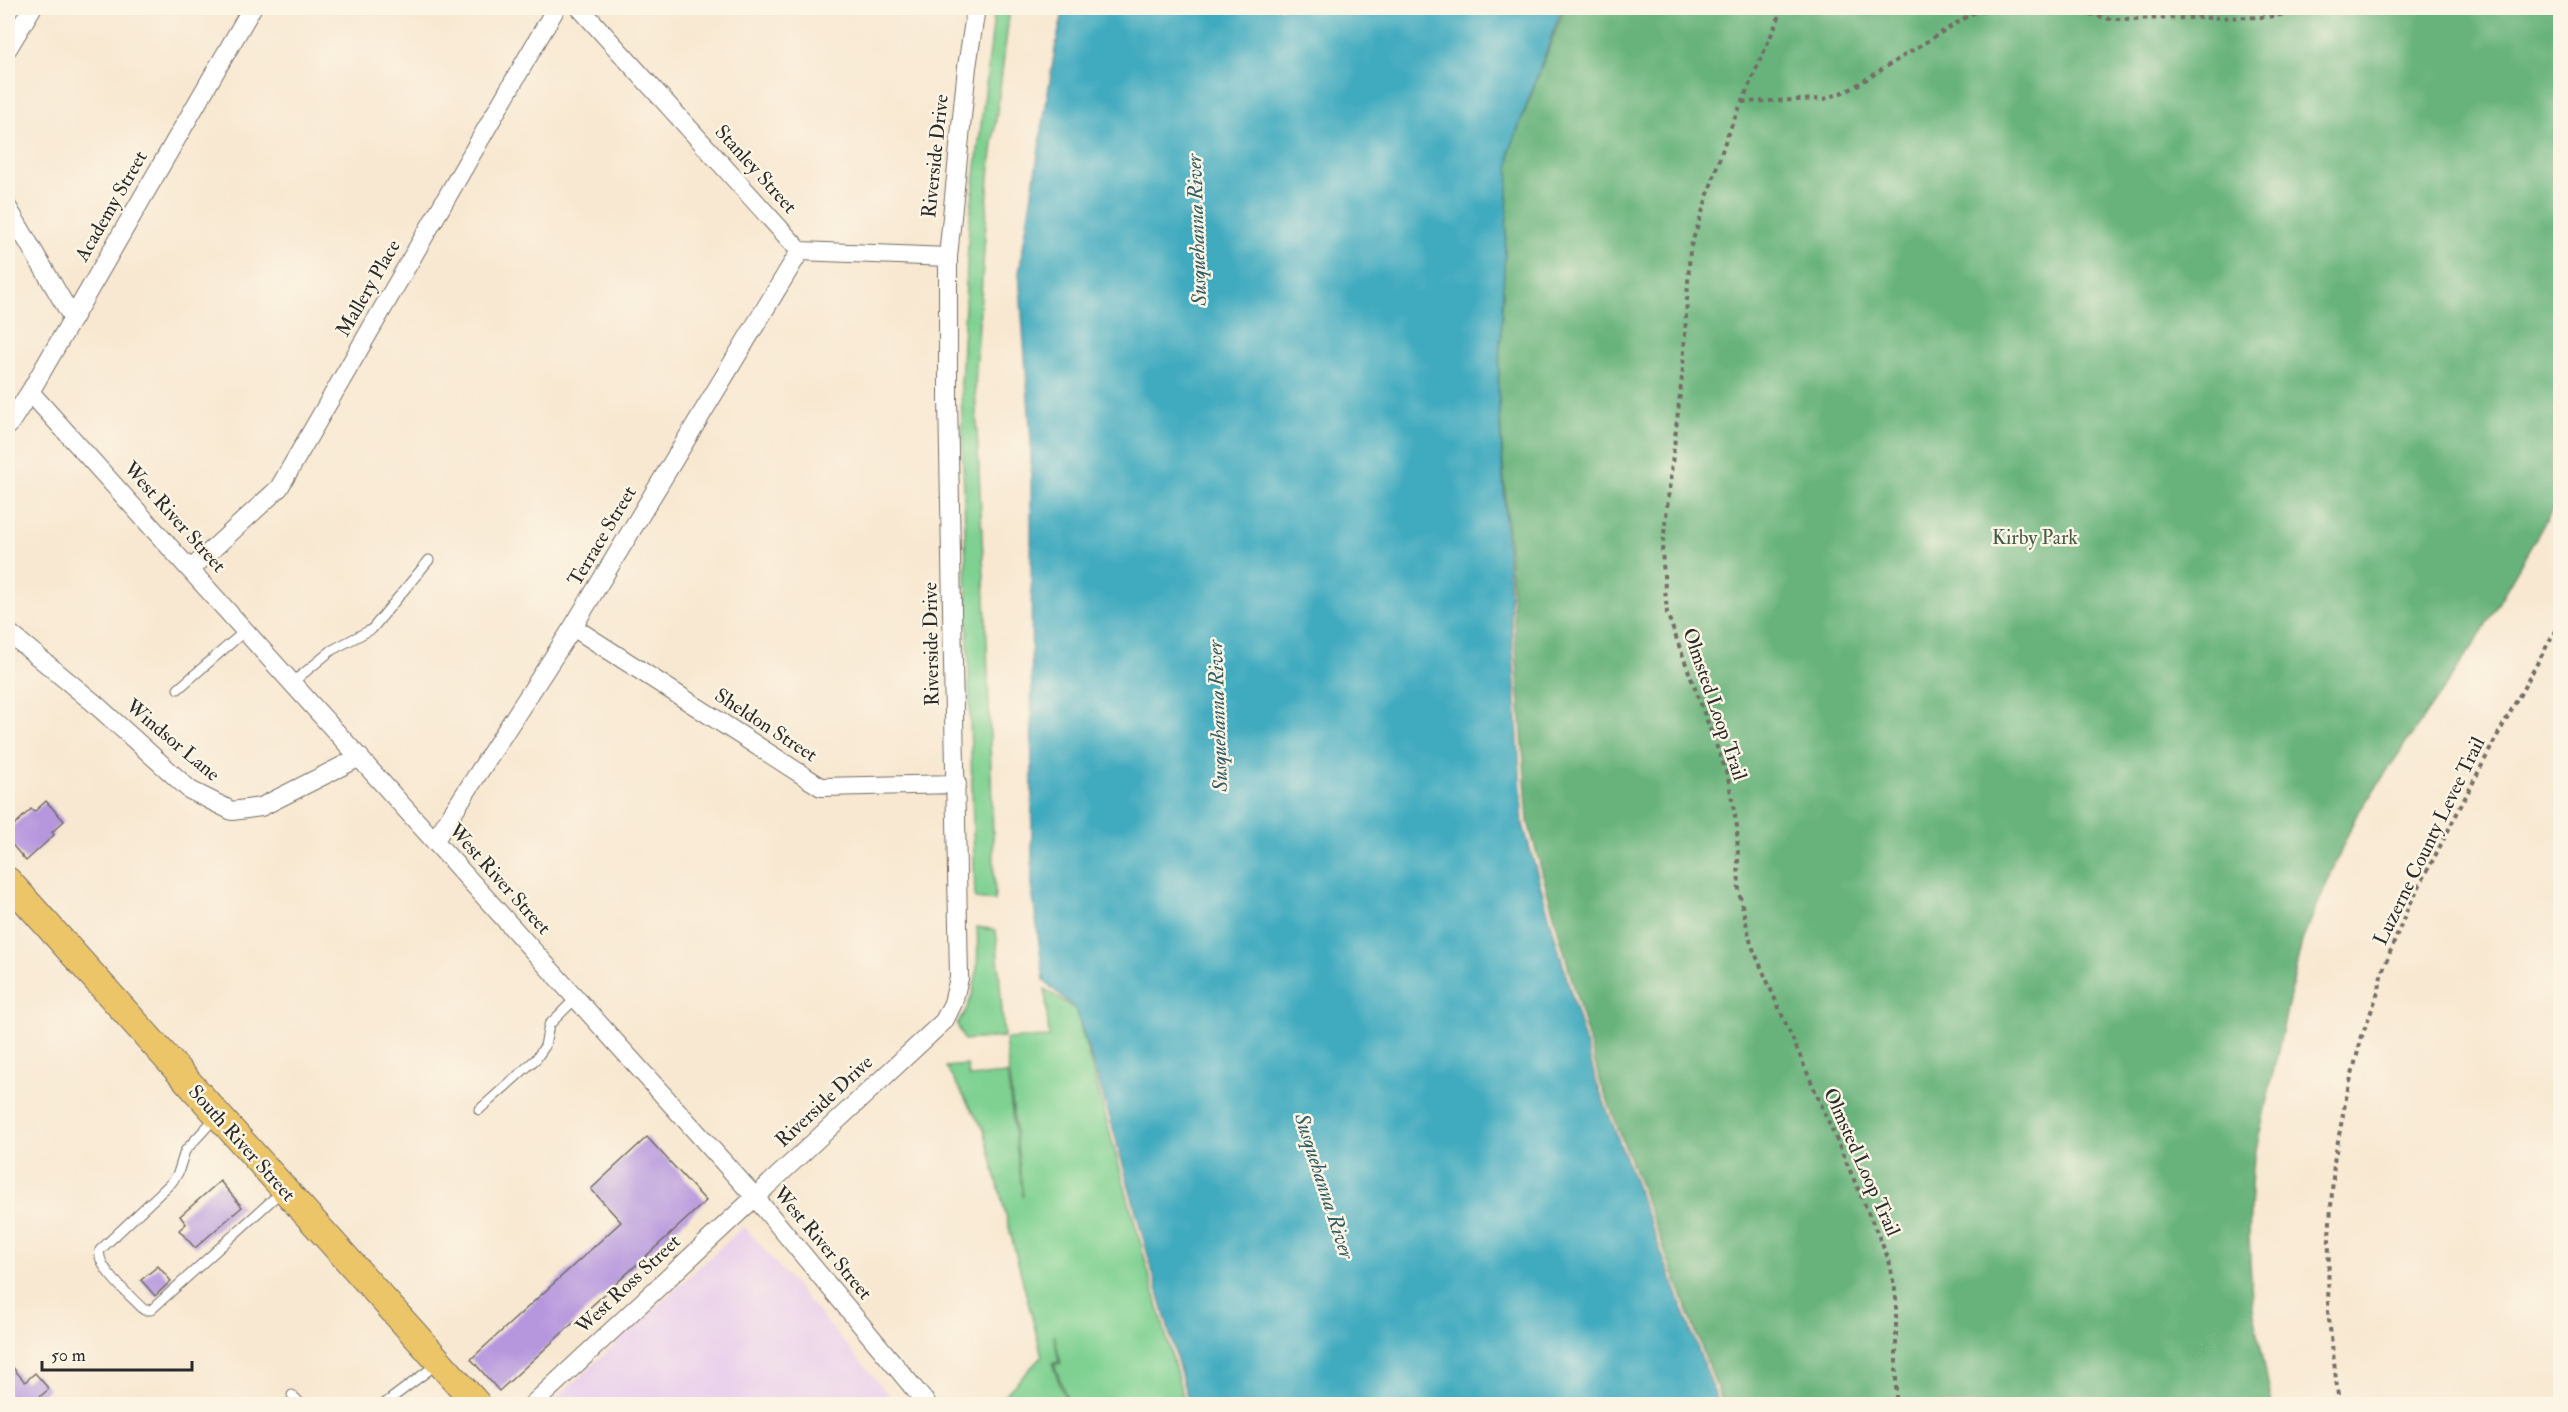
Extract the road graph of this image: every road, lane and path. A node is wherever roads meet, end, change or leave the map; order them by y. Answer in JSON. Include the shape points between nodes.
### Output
{"nodes":[{"id":1,"x":32,"y":8,"type":"edge"},
{"id":2,"x":252,"y":8,"type":"edge"},
{"id":3,"x":556,"y":8,"type":"edge"},
{"id":4,"x":580,"y":8,"type":"edge"},
{"id":5,"x":976,"y":8,"type":"edge"},
{"id":6,"x":1783,"y":8,"type":"edge"},
{"id":7,"x":1993,"y":8,"type":"edge"},
{"id":8,"x":2063,"y":8,"type":"edge"},
{"id":9,"x":2305,"y":8,"type":"edge"},
{"id":10,"x":8,"y":48,"type":"edge"},
{"id":11,"x":1742,"y":102,"type":"junction"},
{"id":12,"x":8,"y":208,"type":"edge"},
{"id":13,"x":800,"y":251,"type":"junction"},
{"id":14,"x":948,"y":257,"type":"junction"},
{"id":15,"x":72,"y":317,"type":"junction"},
{"id":16,"x":30,"y":392,"type":"junction"},
{"id":17,"x":10,"y":418,"type":"edge"},
{"id":18,"x":429,"y":560,"type":"dead end"},
{"id":19,"x":191,"y":569,"type":"junction"},
{"id":20,"x":2560,"y":622,"type":"edge"},
{"id":21,"x":573,"y":627,"type":"junction"},
{"id":22,"x":246,"y":630,"type":"junction"},
{"id":23,"x":8,"y":632,"type":"edge"},
{"id":24,"x":293,"y":682,"type":"junction"},
{"id":25,"x":178,"y":689,"type":"dead end"},
{"id":26,"x":360,"y":757,"type":"junction"},
{"id":27,"x":957,"y":784,"type":"junction"},
{"id":28,"x":435,"y":840,"type":"junction"},
{"id":29,"x":8,"y":881,"type":"edge"},
{"id":30,"x":576,"y":998,"type":"junction"},
{"id":31,"x":479,"y":1110,"type":"dead end"},
{"id":32,"x":218,"y":1115,"type":"junction"},
{"id":33,"x":284,"y":1189,"type":"junction"},
{"id":34,"x":754,"y":1196,"type":"junction"},
{"id":35,"x":439,"y":1363,"type":"junction"},
{"id":36,"x":292,"y":1395,"type":"dead end"},
{"id":37,"x":301,"y":1404,"type":"edge"},
{"id":38,"x":384,"y":1404,"type":"edge"},
{"id":39,"x":477,"y":1404,"type":"edge"},
{"id":40,"x":533,"y":1404,"type":"edge"},
{"id":41,"x":927,"y":1404,"type":"edge"},
{"id":42,"x":1896,"y":1404,"type":"edge"},
{"id":43,"x":2339,"y":1404,"type":"edge"}],
"edges":[{"from":1,"to":10,"type":"street"},
{"from":2,"to":15,"type":"street","name":"Academy Street"},
{"from":3,"to":19,"type":"street","name":"Mallery Place","via":[[279,488]]},
{"from":4,"to":13,"type":"street","name":"Stanley Street"},
{"from":5,"to":14,"type":"street","name":"Riverside Drive","via":[[966,67]]},
{"from":6,"to":11,"type":"path","name":"Olmsted Loop Trail"},
{"from":7,"to":11,"type":"path","via":[[1971,14],[1849,90],[1824,99]]},
{"from":8,"to":9,"type":"path","via":[[2110,20],[2268,17]]},
{"from":11,"to":42,"type":"path","name":"Olmsted Loop Trail","via":[[1690,249],[1683,368],[1662,551],[1667,613],[1728,777],[1737,827],[1739,892],[1751,944],[1889,1260],[1896,1294]]},
{"from":12,"to":15,"type":"street"},
{"from":13,"to":14,"type":"street"},
{"from":13,"to":21,"type":"street","name":"Terrace Street"},
{"from":14,"to":27,"type":"street","name":"Riverside Drive"},
{"from":15,"to":16,"type":"street","name":"Academy Street"},
{"from":16,"to":17,"type":"street","name":"Academy Street"},
{"from":16,"to":19,"type":"street","name":"West River Street"},
{"from":18,"to":24,"type":"lane","via":[[372,629],[332,650]]},
{"from":19,"to":22,"type":"street","name":"West River Street"},
{"from":20,"to":43,"type":"path","name":"Luzerne County Levee Trail","via":[[2406,912],[2362,1036],[2334,1162],[2329,1238],[2328,1311]]},
{"from":21,"to":27,"type":"street","name":"Sheldon Street","via":[[821,787]]},
{"from":21,"to":28,"type":"street","name":"Terrace Street"},
{"from":22,"to":24,"type":"street","name":"West River Street"},
{"from":22,"to":25,"type":"lane"},
{"from":23,"to":26,"type":"street","name":"Windsor Lane","via":[[190,790],[232,811],[261,807]]},
{"from":24,"to":26,"type":"street","name":"West River Street"},
{"from":26,"to":28,"type":"street","name":"West River Street"},
{"from":27,"to":34,"type":"street","name":"Riverside Drive","via":[[959,978],[953,1003],[944,1021]]},
{"from":28,"to":30,"type":"street","name":"West River Street"},
{"from":29,"to":32,"type":"main road","name":"South River Street"},
{"from":30,"to":31,"type":"lane","via":[[549,1025],[545,1046],[536,1059]]},
{"from":30,"to":34,"type":"street","name":"West River Street"},
{"from":32,"to":33,"type":"main road","name":"South River Street"},
{"from":32,"to":33,"type":"lane","via":[[185,1151],[175,1178],[100,1250],[105,1270],[144,1310],[151,1310]]},
{"from":33,"to":35,"type":"main road","name":"South River Street"},
{"from":34,"to":40,"type":"street","name":"West Ross Street"},
{"from":34,"to":41,"type":"street","name":"West River Street"},
{"from":35,"to":38,"type":"lane"},
{"from":35,"to":39,"type":"main road","name":"South River Street"},
{"from":36,"to":37,"type":"lane"}]}
